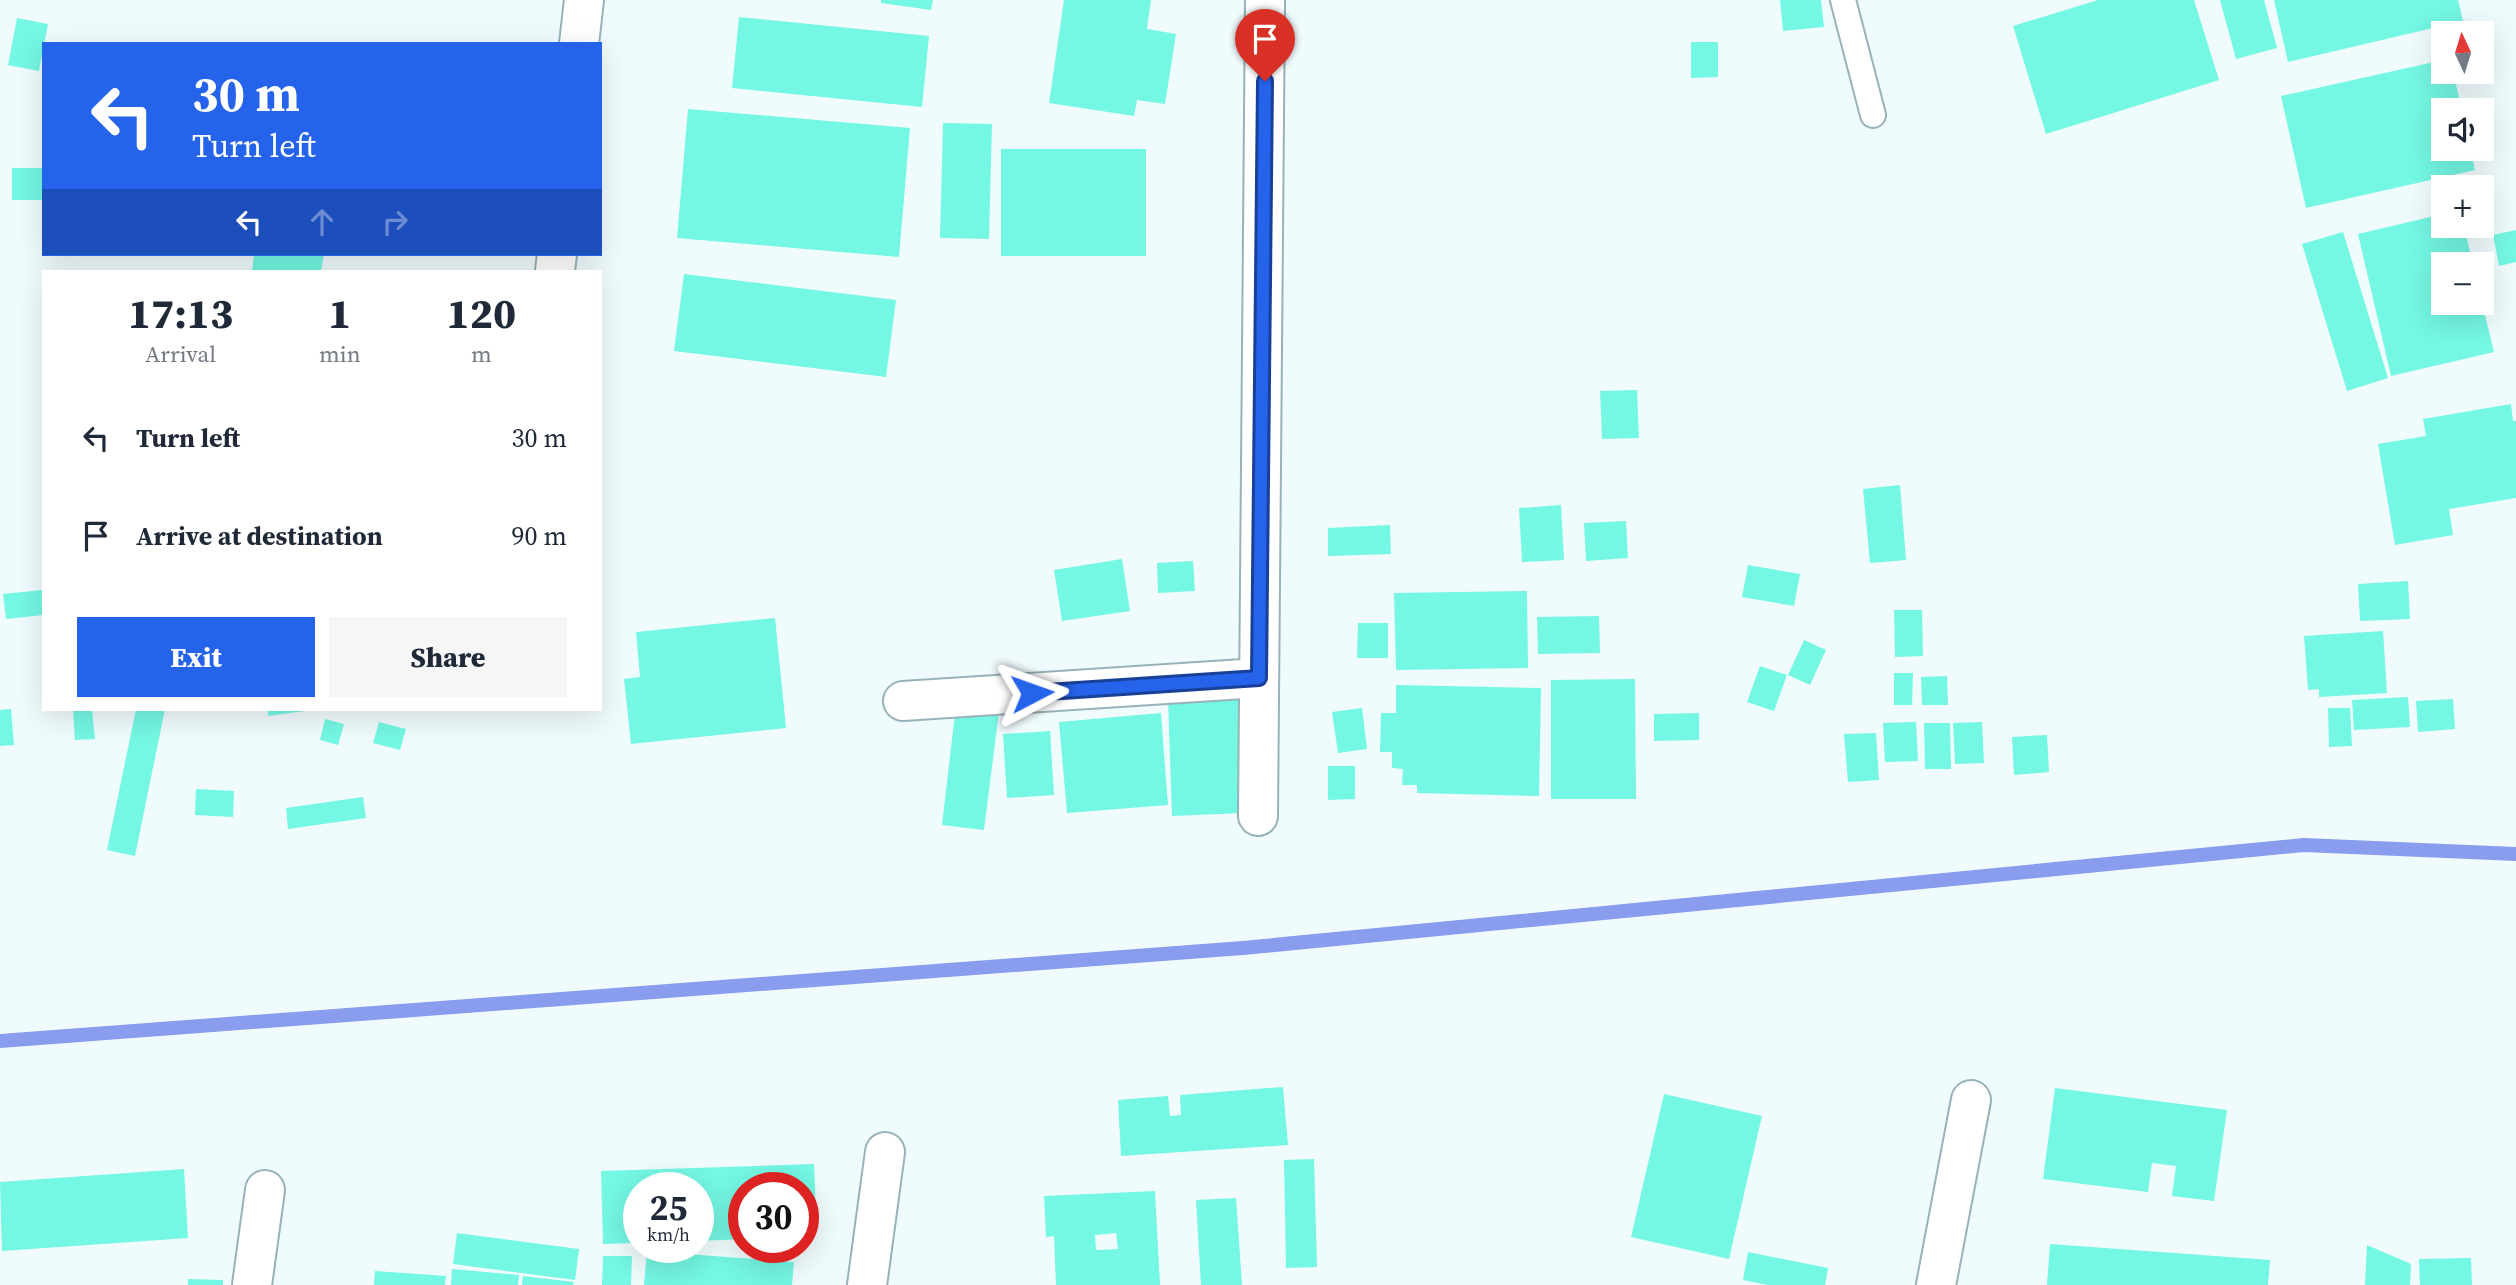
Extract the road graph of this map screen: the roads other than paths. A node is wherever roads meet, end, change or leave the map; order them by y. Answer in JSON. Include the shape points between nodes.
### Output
{"nodes":[{"id":1,"x":584,"y":0,"type":"edge"},
{"id":2,"x":1265,"y":0,"type":"edge"},
{"id":3,"x":1843,"y":0,"type":"edge"},
{"id":4,"x":579,"y":42,"type":"edge"},
{"id":5,"x":1873,"y":115,"type":"dead end"},
{"id":6,"x":1259,"y":678,"type":"junction"},
{"id":7,"x":903,"y":701,"type":"dead end"},
{"id":8,"x":1258,"y":816,"type":"dead end"},
{"id":9,"x":1971,"y":1100,"type":"dead end"},
{"id":10,"x":885,"y":1152,"type":"dead end"},
{"id":11,"x":265,"y":1189,"type":"dead end"},
{"id":12,"x":252,"y":1285,"type":"edge"},
{"id":13,"x":867,"y":1285,"type":"edge"},
{"id":14,"x":1936,"y":1285,"type":"edge"}],
"edges":[{"from":1,"to":4,"type":"street"},
{"from":2,"to":6,"type":"street"},
{"from":3,"to":5,"type":"lane"},
{"from":6,"to":7,"type":"street"},
{"from":6,"to":8,"type":"street"},
{"from":9,"to":14,"type":"street"},
{"from":10,"to":13,"type":"street"},
{"from":11,"to":12,"type":"street"}]}
